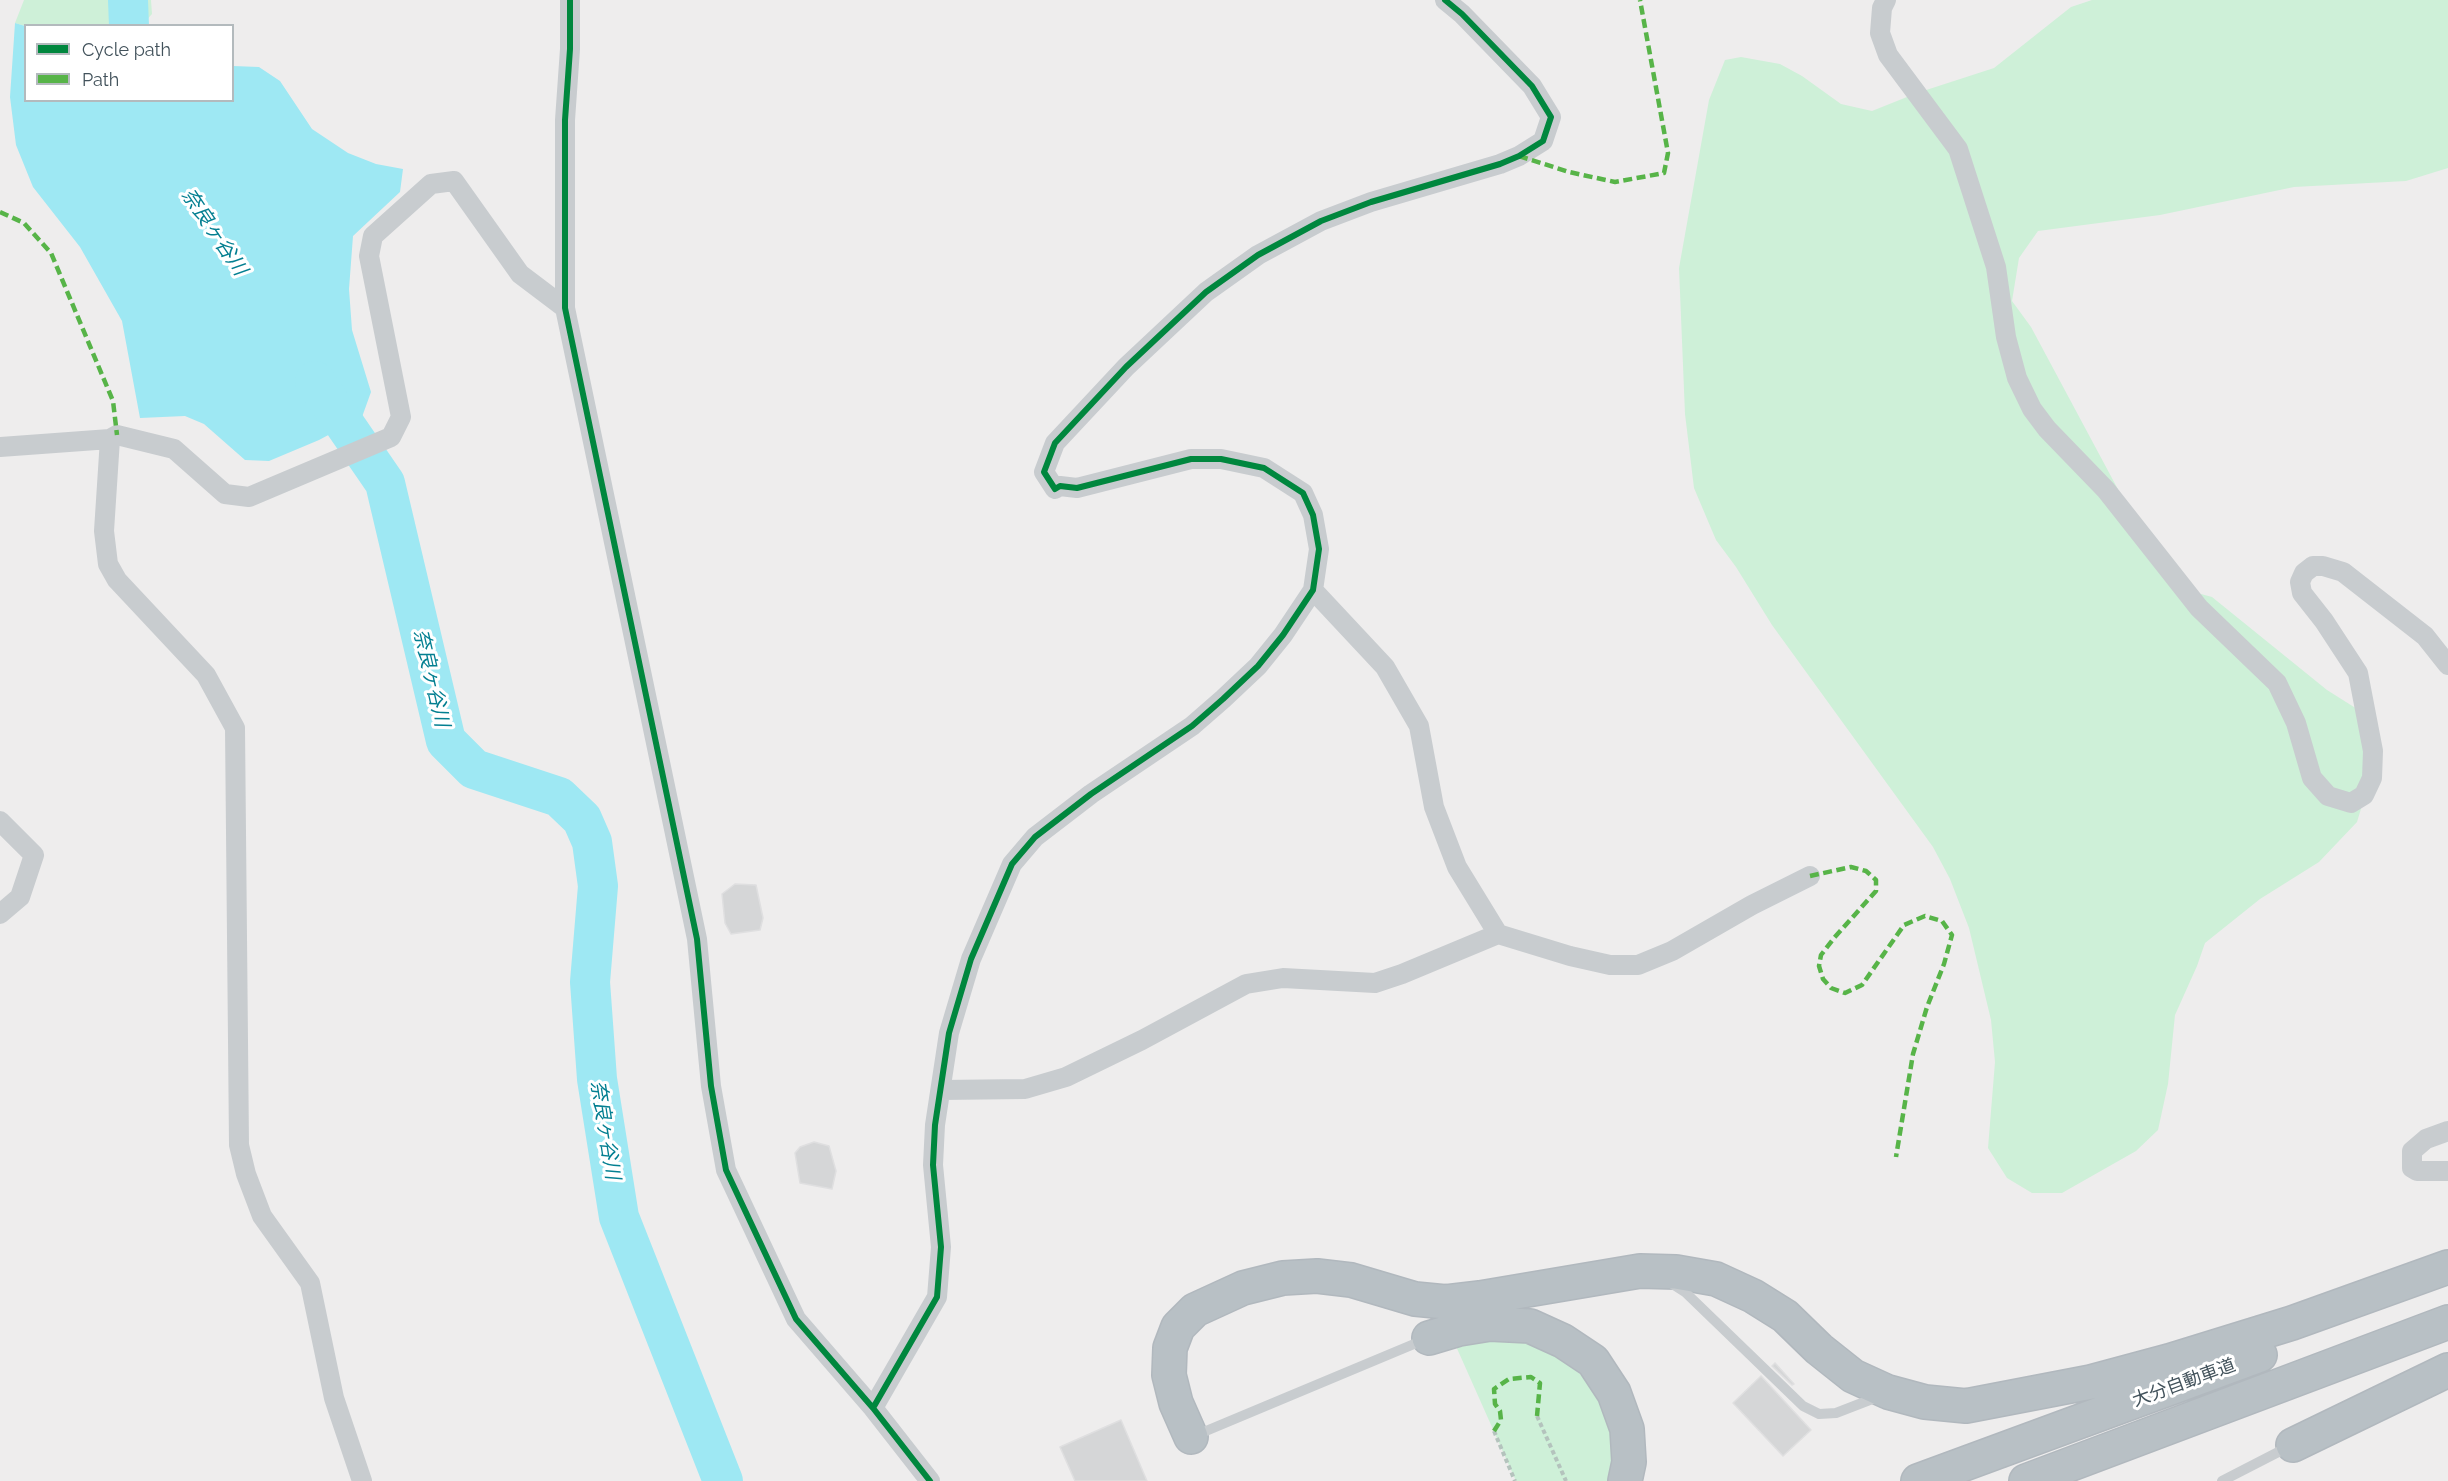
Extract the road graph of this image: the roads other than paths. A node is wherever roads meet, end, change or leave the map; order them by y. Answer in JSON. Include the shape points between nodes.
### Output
{"nodes":[{"id":1,"x":570,"y":0,"type":"edge"},
{"id":2,"x":1445,"y":0,"type":"edge"},
{"id":3,"x":1886,"y":0,"type":"edge"},
{"id":4,"x":565,"y":308,"type":"junction"},
{"id":5,"x":110,"y":439,"type":"junction"},
{"id":6,"x":0,"y":447,"type":"edge"},
{"id":7,"x":1313,"y":590,"type":"junction"},
{"id":8,"x":2448,"y":665,"type":"edge"},
{"id":9,"x":0,"y":821,"type":"edge"},
{"id":10,"x":1810,"y":876,"type":"dead end"},
{"id":11,"x":0,"y":914,"type":"edge"},
{"id":12,"x":1498,"y":934,"type":"junction"},
{"id":13,"x":941,"y":1090,"type":"junction"},
{"id":14,"x":2448,"y":1131,"type":"edge"},
{"id":15,"x":2448,"y":1171,"type":"edge"},
{"id":16,"x":2448,"y":1267,"type":"edge"},
{"id":17,"x":1640,"y":1271,"type":"junction"},
{"id":18,"x":2448,"y":1281,"type":"edge"},
{"id":19,"x":2448,"y":1322,"type":"edge"},
{"id":20,"x":1429,"y":1338,"type":"joint"},
{"id":21,"x":2448,"y":1370,"type":"edge"},
{"id":22,"x":1888,"y":1392,"type":"junction"},
{"id":23,"x":873,"y":1408,"type":"junction"},
{"id":24,"x":1191,"y":1437,"type":"joint"},
{"id":25,"x":2293,"y":1445,"type":"joint"},
{"id":26,"x":362,"y":1481,"type":"edge"},
{"id":27,"x":930,"y":1481,"type":"edge"},
{"id":28,"x":1625,"y":1481,"type":"edge"},
{"id":29,"x":1918,"y":1481,"type":"edge"},
{"id":30,"x":2026,"y":1481,"type":"edge"},
{"id":31,"x":2222,"y":1481,"type":"edge"}],
"edges":[{"from":1,"to":4,"type":"street","via":[[565,120]]},
{"from":2,"to":7,"type":"street","via":[[1532,86],[1551,117],[1543,141],[1500,164],[1321,221],[1258,255],[1206,292],[1126,367],[1055,442],[1044,472],[1055,489],[1077,488],[1191,459],[1221,459],[1264,468],[1303,493],[1313,514],[1319,549]]},
{"from":3,"to":8,"type":"street","via":[[1881,8],[1880,33],[1888,55],[1958,149],[1996,267],[2006,338],[2017,378],[2032,408],[2106,490],[2199,608],[2277,683],[2296,723],[2312,778],[2328,796],[2351,803],[2364,795],[2372,778],[2373,751],[2358,673],[2302,593],[2300,582],[2304,573],[2313,566],[2343,572],[2425,636]]},
{"from":4,"to":5,"type":"street","via":[[520,274],[454,181],[431,184],[373,236],[369,256],[400,417],[391,437],[249,496],[225,494],[174,449],[117,435]]},
{"from":4,"to":23,"type":"street","via":[[697,939],[711,1086],[726,1170],[796,1319]]},
{"from":5,"to":6,"type":"street"},
{"from":5,"to":26,"type":"street","via":[[104,531],[108,564],[117,580],[206,675],[235,728],[239,1145],[262,1216],[309,1283],[334,1398]]},
{"from":7,"to":12,"type":"street","via":[[1385,668],[1419,726],[1434,807],[1457,867]]},
{"from":7,"to":13,"type":"street","via":[[1277,643],[1223,699],[1192,726],[1090,794],[1035,837],[1012,864],[971,959],[949,1033]]},
{"from":9,"to":11,"type":"street","via":[[34,855],[20,897]]},
{"from":10,"to":12,"type":"street","via":[[1752,904],[1672,951],[1638,965],[1610,965]]},
{"from":12,"to":13,"type":"street","via":[[1375,983],[1283,978],[1246,984],[1066,1077],[1025,1089]]},
{"from":13,"to":23,"type":"street","via":[[933,1165],[941,1247],[937,1297]]},
{"from":14,"to":15,"type":"street","via":[[2426,1139],[2412,1151],[2412,1168],[2417,1171]]},
{"from":16,"to":22,"type":"highway","via":[[2292,1323],[2091,1382],[1966,1406],[1925,1402]]},
{"from":17,"to":22,"type":"highway","via":[[1716,1278],[1753,1296],[1785,1316],[1853,1376]]},
{"from":17,"to":22,"type":"lane","via":[[1667,1280],[1685,1292],[1803,1406],[1819,1414],[1836,1413]]},
{"from":17,"to":24,"type":"highway","via":[[1446,1302],[1415,1299],[1351,1280],[1317,1276],[1283,1278],[1243,1288],[1196,1310],[1178,1327],[1170,1348],[1169,1375]]},
{"from":18,"to":29,"type":"highway","name":"大分自動車道"},
{"from":19,"to":30,"type":"highway","name":"大分自動車道"},
{"from":20,"to":24,"type":"lane"},
{"from":20,"to":28,"type":"highway","via":[[1490,1324],[1530,1326],[1593,1361],[1614,1393],[1627,1428],[1629,1462]]},
{"from":21,"to":25,"type":"highway"},
{"from":23,"to":27,"type":"street"},
{"from":25,"to":31,"type":"lane"}]}
